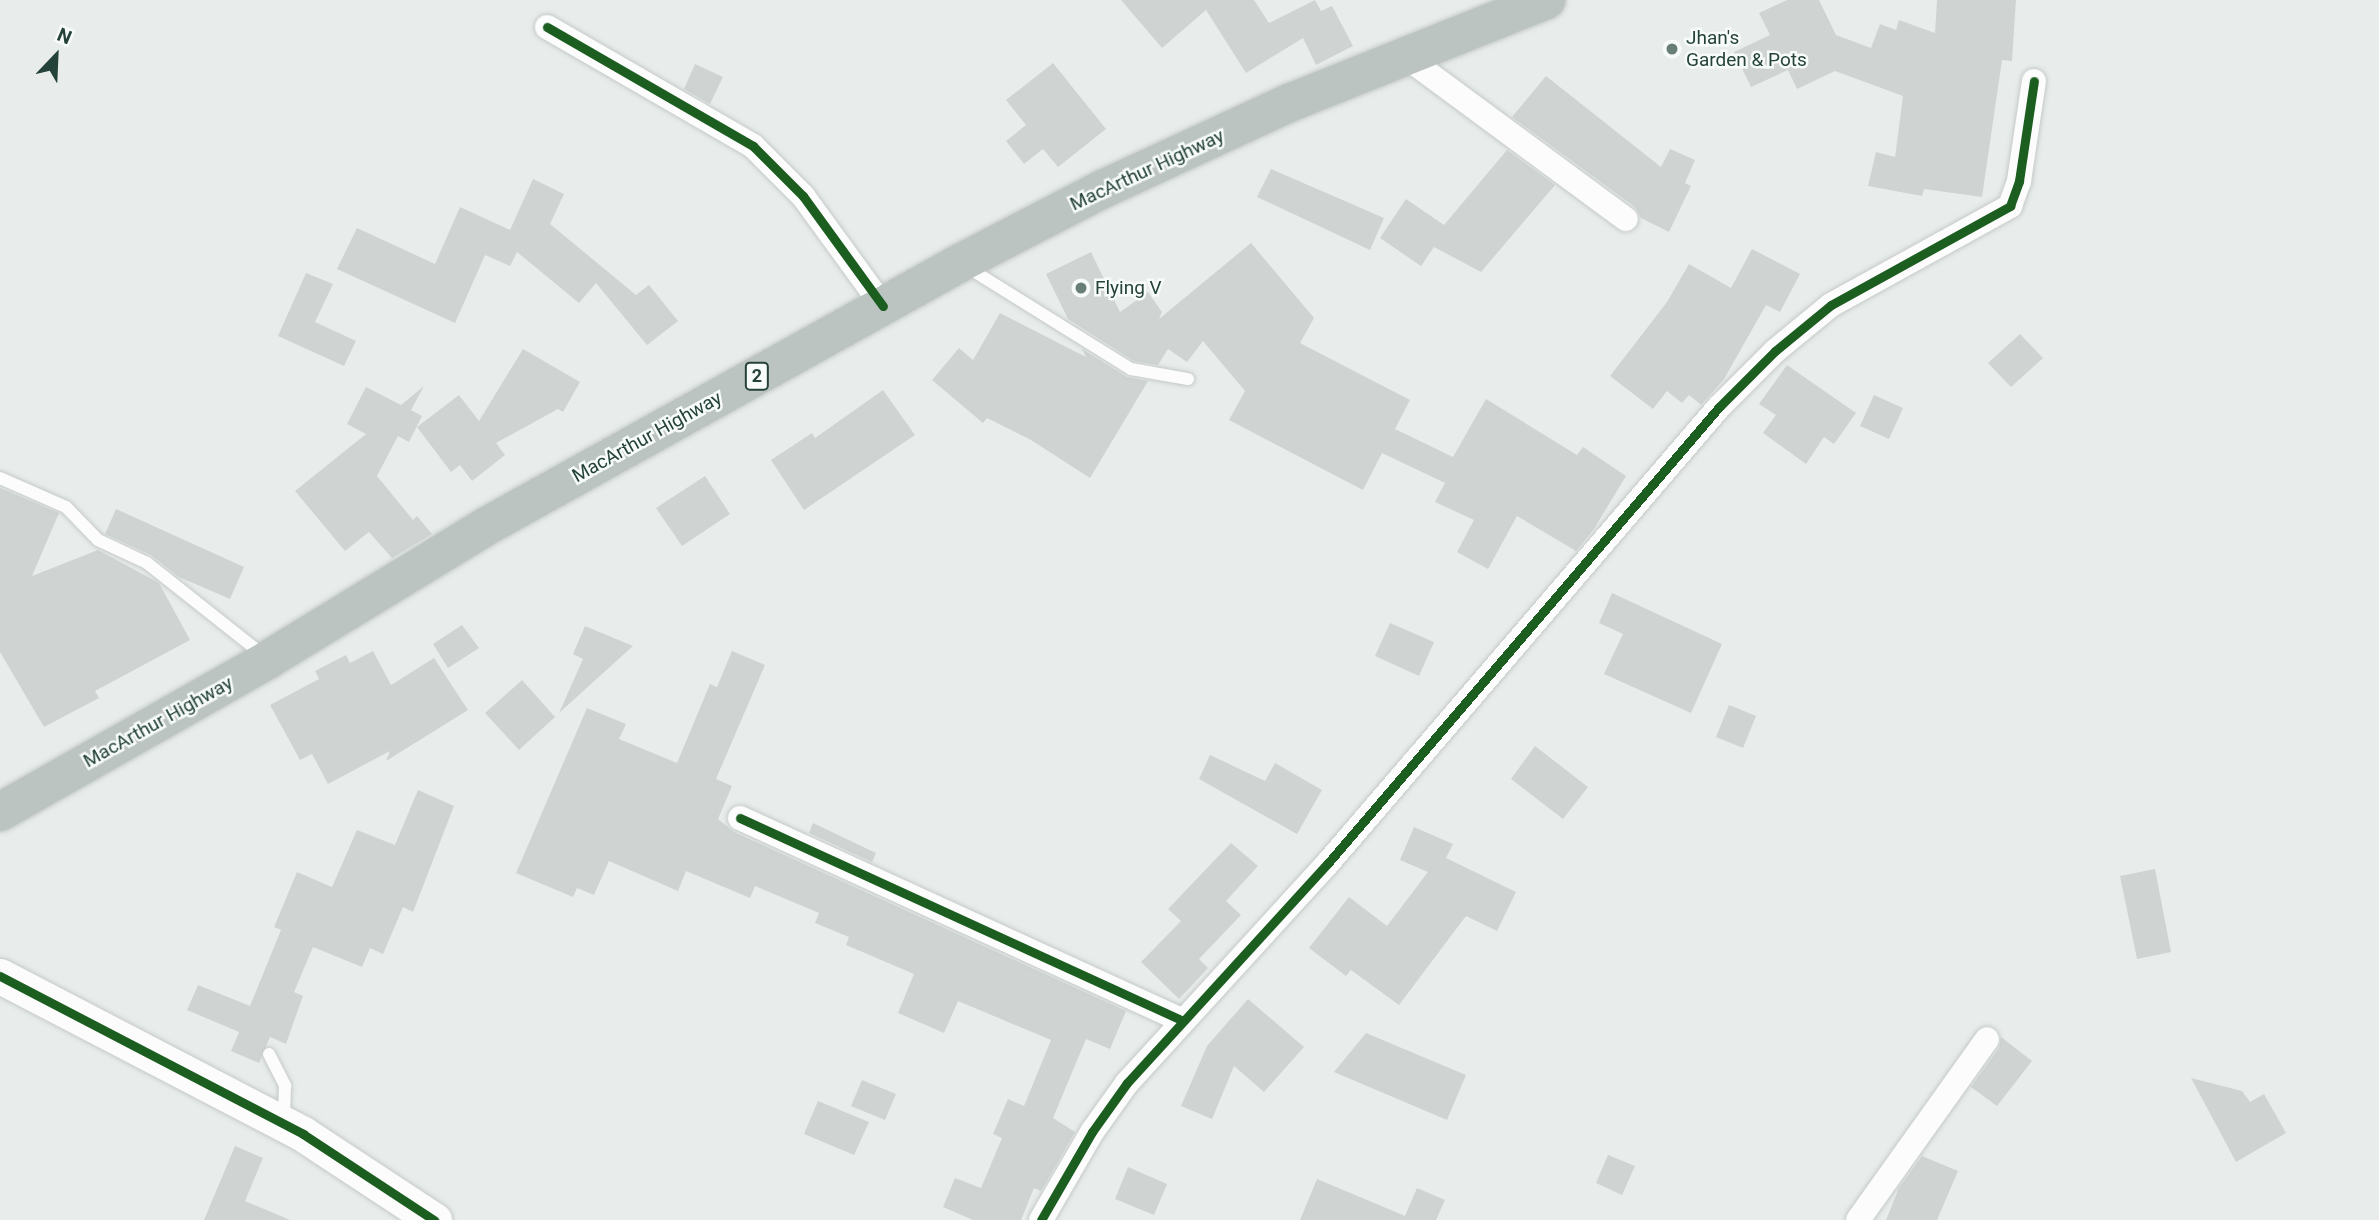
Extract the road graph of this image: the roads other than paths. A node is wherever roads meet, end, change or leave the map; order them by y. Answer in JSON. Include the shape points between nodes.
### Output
{"nodes":[{"id":1,"x":1546,"y":0,"type":"edge"},
{"id":2,"x":547,"y":27,"type":"dead end"},
{"id":3,"x":1406,"y":57,"type":"junction"},
{"id":4,"x":2034,"y":81,"type":"dead end"},
{"id":5,"x":1626,"y":219,"type":"dead end"},
{"id":6,"x":960,"y":263,"type":"junction"},
{"id":7,"x":883,"y":306,"type":"junction"},
{"id":8,"x":1188,"y":379,"type":"dead end"},
{"id":9,"x":0,"y":478,"type":"edge"},
{"id":10,"x":269,"y":659,"type":"junction"},
{"id":11,"x":0,"y":812,"type":"edge"},
{"id":12,"x":740,"y":818,"type":"dead end"},
{"id":13,"x":0,"y":976,"type":"edge"},
{"id":14,"x":1181,"y":1020,"type":"junction"},
{"id":15,"x":1987,"y":1039,"type":"dead end"},
{"id":16,"x":270,"y":1054,"type":"dead end"},
{"id":17,"x":284,"y":1123,"type":"junction"},
{"id":18,"x":420,"y":1216,"type":"edge"},
{"id":19,"x":1041,"y":1220,"type":"edge"},
{"id":20,"x":1858,"y":1220,"type":"edge"}],
"edges":[{"from":1,"to":3,"type":"highway","name":"MacArthur Highway","number":"2"},
{"from":2,"to":7,"type":"street","via":[[753,146],[803,196]]},
{"from":3,"to":5,"type":"street"},
{"from":3,"to":6,"type":"highway","name":"MacArthur Highway","number":"2","via":[[1289,103]]},
{"from":4,"to":14,"type":"street","via":[[2019,181],[2010,206],[1831,304],[1774,351],[1719,407],[1328,863]]},
{"from":6,"to":7,"type":"highway","name":"MacArthur Highway","number":"2"},
{"from":6,"to":8,"type":"lane","via":[[1131,369]]},
{"from":7,"to":10,"type":"highway","name":"MacArthur Highway","number":"2","via":[[485,527]]},
{"from":9,"to":10,"type":"lane","via":[[66,507],[98,540],[147,563]]},
{"from":10,"to":11,"type":"highway","name":"MacArthur Highway","number":"2"},
{"from":12,"to":14,"type":"street"},
{"from":13,"to":17,"type":"street"},
{"from":14,"to":19,"type":"street","via":[[1092,1132]]},
{"from":15,"to":20,"type":"street"},
{"from":16,"to":17,"type":"lane","via":[[285,1086]]},
{"from":17,"to":18,"type":"street"}]}
